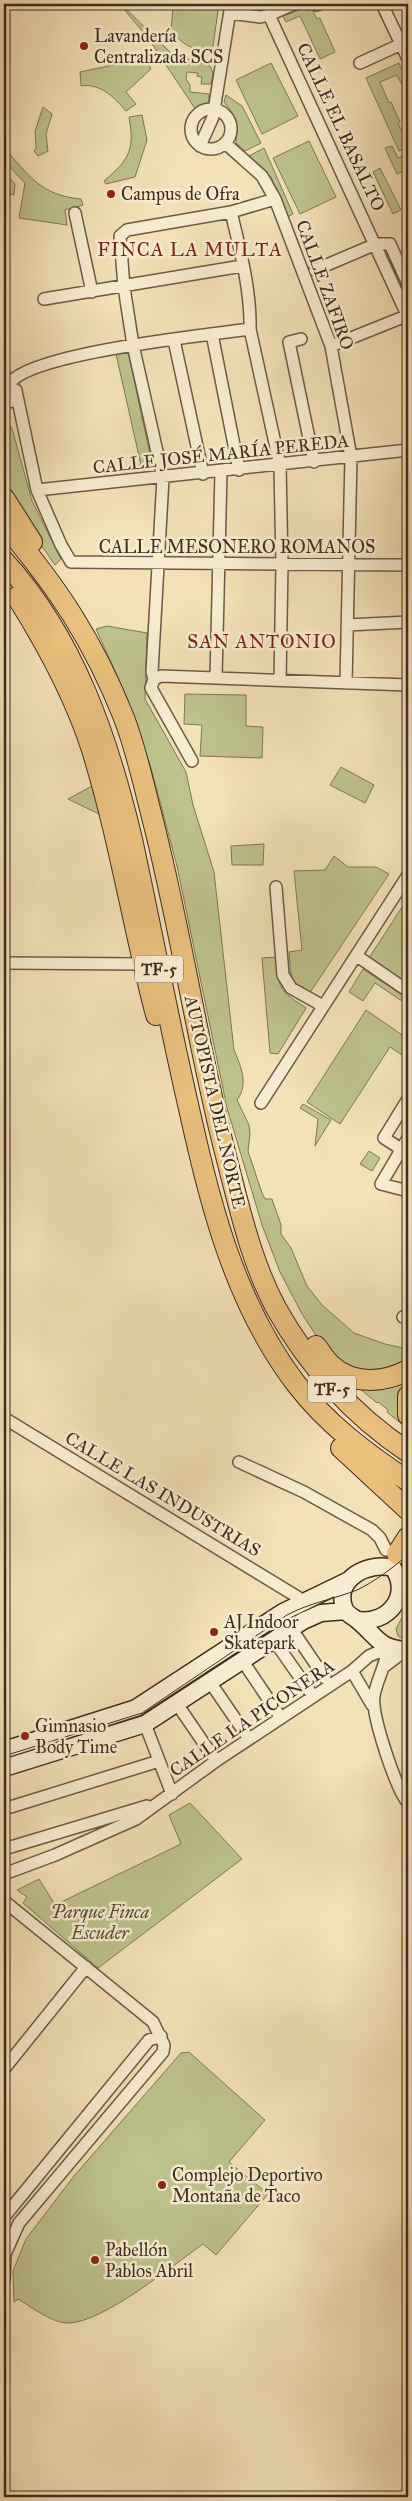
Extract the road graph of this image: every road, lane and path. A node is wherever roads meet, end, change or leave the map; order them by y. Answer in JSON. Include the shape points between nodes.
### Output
{"nodes":[{"id":1,"x":294,"y":4,"type":"edge"},
{"id":2,"x":382,"y":4,"type":"edge"},
{"id":3,"x":231,"y":8,"type":"edge"},
{"id":4,"x":269,"y":15,"type":"junction"},
{"id":5,"x":405,"y":43,"type":"edge"},
{"id":6,"x":408,"y":59,"type":"edge"},
{"id":7,"x":360,"y":63,"type":"dead end"},
{"id":8,"x":214,"y":110,"type":"junction"},
{"id":9,"x":225,"y":143,"type":"junction"},
{"id":10,"x":200,"y":146,"type":"junction"},
{"id":11,"x":275,"y":200,"type":"junction"},
{"id":12,"x":230,"y":212,"type":"junction"},
{"id":13,"x":75,"y":213,"type":"dead end"},
{"id":14,"x":376,"y":244,"type":"junction"},
{"id":15,"x":242,"y":266,"type":"junction"},
{"id":16,"x":315,"y":270,"type":"dead end"},
{"id":17,"x":408,"y":284,"type":"edge"},
{"id":18,"x":124,"y":287,"type":"junction"},
{"id":19,"x":92,"y":292,"type":"junction"},
{"id":20,"x":44,"y":299,"type":"dead end"},
{"id":21,"x":407,"y":317,"type":"edge"},
{"id":22,"x":250,"y":329,"type":"junction"},
{"id":23,"x":212,"y":334,"type":"junction"},
{"id":24,"x":301,"y":339,"type":"dead end"},
{"id":25,"x":174,"y":340,"type":"junction"},
{"id":26,"x":133,"y":345,"type":"junction"},
{"id":27,"x":331,"y":346,"type":"junction"},
{"id":28,"x":10,"y":386,"type":"edge"},
{"id":29,"x":4,"y":403,"type":"edge"},
{"id":30,"x":408,"y":450,"type":"edge"},
{"id":31,"x":351,"y":457,"type":"junction"},
{"id":32,"x":314,"y":462,"type":"junction"},
{"id":33,"x":280,"y":466,"type":"junction"},
{"id":34,"x":239,"y":470,"type":"junction"},
{"id":35,"x":221,"y":472,"type":"junction"},
{"id":36,"x":203,"y":474,"type":"junction"},
{"id":37,"x":163,"y":478,"type":"junction"},
{"id":38,"x":37,"y":490,"type":"junction"},
{"id":39,"x":4,"y":498,"type":"edge"},
{"id":40,"x":4,"y":524,"type":"edge"},
{"id":41,"x":4,"y":561,"type":"edge"},
{"id":42,"x":159,"y":563,"type":"junction"},
{"id":43,"x":219,"y":563,"type":"junction"},
{"id":44,"x":282,"y":565,"type":"junction"},
{"id":45,"x":408,"y":565,"type":"edge"},
{"id":46,"x":350,"y":566,"type":"junction"},
{"id":47,"x":46,"y":574,"type":"junction"},
{"id":48,"x":4,"y":576,"type":"edge"},
{"id":49,"x":408,"y":622,"type":"edge"},
{"id":50,"x":347,"y":625,"type":"junction"},
{"id":51,"x":154,"y":678,"type":"junction"},
{"id":52,"x":216,"y":678,"type":"junction"},
{"id":53,"x":280,"y":680,"type":"junction"},
{"id":54,"x":346,"y":683,"type":"junction"},
{"id":55,"x":408,"y":685,"type":"edge"},
{"id":56,"x":192,"y":761,"type":"dead end"},
{"id":57,"x":408,"y":876,"type":"edge"},
{"id":58,"x":276,"y":887,"type":"dead end"},
{"id":59,"x":357,"y":956,"type":"junction"},
{"id":60,"x":4,"y":963,"type":"edge"},
{"id":61,"x":142,"y":964,"type":"junction"},
{"id":62,"x":408,"y":991,"type":"edge"},
{"id":63,"x":323,"y":1006,"type":"junction"},
{"id":64,"x":178,"y":1059,"type":"junction"},
{"id":65,"x":408,"y":1099,"type":"edge"},
{"id":66,"x":261,"y":1103,"type":"dead end"},
{"id":67,"x":408,"y":1138,"type":"edge"},
{"id":68,"x":401,"y":1149,"type":"junction"},
{"id":69,"x":408,"y":1191,"type":"edge"},
{"id":70,"x":276,"y":1306,"type":"junction"},
{"id":71,"x":408,"y":1370,"type":"edge"},
{"id":72,"x":298,"y":1386,"type":"junction"},
{"id":73,"x":408,"y":1396,"type":"edge"},
{"id":74,"x":408,"y":1414,"type":"edge"},
{"id":75,"x":4,"y":1418,"type":"edge"},
{"id":76,"x":408,"y":1452,"type":"edge"},
{"id":77,"x":239,"y":1462,"type":"dead end"},
{"id":78,"x":408,"y":1481,"type":"edge"},
{"id":79,"x":408,"y":1510,"type":"edge"},
{"id":80,"x":408,"y":1537,"type":"edge"},
{"id":81,"x":393,"y":1553,"type":"edge"},
{"id":82,"x":406,"y":1577,"type":"edge"},
{"id":83,"x":349,"y":1580,"type":"junction"},
{"id":84,"x":304,"y":1601,"type":"junction"},
{"id":85,"x":389,"y":1614,"type":"junction"},
{"id":86,"x":351,"y":1615,"type":"junction"},
{"id":87,"x":291,"y":1628,"type":"junction"},
{"id":88,"x":273,"y":1639,"type":"junction"},
{"id":89,"x":395,"y":1647,"type":"edge"},
{"id":90,"x":242,"y":1660,"type":"junction"},
{"id":91,"x":385,"y":1666,"type":"junction"},
{"id":92,"x":352,"y":1670,"type":"junction"},
{"id":93,"x":325,"y":1678,"type":"dead end"},
{"id":94,"x":210,"y":1682,"type":"junction"},
{"id":95,"x":313,"y":1696,"type":"junction"},
{"id":96,"x":176,"y":1704,"type":"junction"},
{"id":97,"x":374,"y":1709,"type":"junction"},
{"id":98,"x":281,"y":1718,"type":"junction"},
{"id":99,"x":145,"y":1724,"type":"junction"},
{"id":100,"x":249,"y":1739,"type":"junction"},
{"id":101,"x":4,"y":1750,"type":"edge"},
{"id":102,"x":159,"y":1761,"type":"junction"},
{"id":103,"x":216,"y":1761,"type":"junction"},
{"id":104,"x":4,"y":1768,"type":"edge"},
{"id":105,"x":172,"y":1794,"type":"junction"},
{"id":106,"x":159,"y":1803,"type":"junction"},
{"id":107,"x":408,"y":1803,"type":"edge"},
{"id":108,"x":4,"y":1809,"type":"edge"},
{"id":109,"x":92,"y":1823,"type":"junction"},
{"id":110,"x":93,"y":1838,"type":"junction"},
{"id":111,"x":4,"y":1849,"type":"edge"},
{"id":112,"x":4,"y":1874,"type":"edge"},
{"id":113,"x":4,"y":1901,"type":"edge"},
{"id":114,"x":86,"y":1966,"type":"junction"},
{"id":115,"x":161,"y":2036,"type":"junction"},
{"id":116,"x":4,"y":2069,"type":"edge"},
{"id":117,"x":4,"y":2217,"type":"edge"},
{"id":118,"x":4,"y":2280,"type":"edge"}],
"edges":[{"from":1,"to":4,"type":"street"},
{"from":2,"to":5,"type":"street"},
{"from":3,"to":4,"type":"street","via":[[260,17]]},
{"from":3,"to":8,"type":"street"},
{"from":4,"to":14,"type":"street","name":"CALLE EL BASALTO"},
{"from":5,"to":6,"type":"street"},
{"from":5,"to":7,"type":"street"},
{"from":8,"to":9,"type":"street","via":[[229,121],[230,135]]},
{"from":8,"to":10,"type":"street","via":[[211,126]]},
{"from":8,"to":10,"type":"street","via":[[202,111],[192,124],[192,135]]},
{"from":9,"to":10,"type":"street","via":[[214,149]]},
{"from":9,"to":11,"type":"street","name":"CALLE ZAFIRO","via":[[262,176]]},
{"from":11,"to":12,"type":"street"},
{"from":11,"to":27,"type":"street","name":"CALLE ZAFIRO"},
{"from":12,"to":15,"type":"street"},
{"from":12,"to":18,"type":"street","via":[[127,230],[119,241]]},
{"from":13,"to":19,"type":"street"},
{"from":14,"to":16,"type":"street"},
{"from":14,"to":17,"type":"street","via":[[390,244]]},
{"from":14,"to":21,"type":"street","name":"CALLE EL BASALTO"},
{"from":15,"to":18,"type":"street"},
{"from":15,"to":22,"type":"street"},
{"from":18,"to":19,"type":"street"},
{"from":18,"to":26,"type":"street"},
{"from":19,"to":20,"type":"street"},
{"from":21,"to":27,"type":"street"},
{"from":22,"to":23,"type":"street"},
{"from":22,"to":33,"type":"street"},
{"from":23,"to":25,"type":"street"},
{"from":23,"to":34,"type":"street"},
{"from":24,"to":32,"type":"street","via":[[289,342]]},
{"from":25,"to":26,"type":"street"},
{"from":25,"to":36,"type":"street"},
{"from":26,"to":28,"type":"street","via":[[92,352],[31,369],[14,376]]},
{"from":26,"to":37,"type":"street"},
{"from":27,"to":31,"type":"street","name":"CALLE ZAFIRO"},
{"from":28,"to":29,"type":"street","via":[[13,401]]},
{"from":28,"to":38,"type":"street"},
{"from":30,"to":31,"type":"street","name":"CALLE JOSÉ MARÍA PEREDA"},
{"from":31,"to":32,"type":"street","name":"CALLE JOSÉ MARÍA PEREDA"},
{"from":31,"to":46,"type":"street","name":"CALLE ZAFIRO"},
{"from":32,"to":33,"type":"street","name":"CALLE JOSÉ MARÍA PEREDA"},
{"from":33,"to":34,"type":"street","name":"CALLE JOSÉ MARÍA PEREDA"},
{"from":33,"to":44,"type":"street"},
{"from":34,"to":35,"type":"street","name":"CALLE JOSÉ MARÍA PEREDA"},
{"from":35,"to":36,"type":"street","name":"CALLE JOSÉ MARÍA PEREDA"},
{"from":35,"to":43,"type":"street"},
{"from":36,"to":37,"type":"street","name":"CALLE JOSÉ MARÍA PEREDA"},
{"from":37,"to":38,"type":"street","name":"CALLE JOSÉ MARÍA PEREDA"},
{"from":37,"to":42,"type":"street"},
{"from":38,"to":42,"type":"street","name":"CALLE MESONERO ROMANOS","via":[[68,559],[76,563]]},
{"from":39,"to":47,"type":"highway","via":[[34,546]]},
{"from":40,"to":47,"type":"highway","name":"AUTOPISTA DEL NORTE","number":"TF-5"},
{"from":41,"to":64,"type":"highway","name":"AUTOPISTA DEL NORTE","number":"TF-5","via":[[52,623],[95,710],[121,791]]},
{"from":42,"to":43,"type":"street","name":"CALLE MESONERO ROMANOS"},
{"from":42,"to":51,"type":"street"},
{"from":43,"to":44,"type":"street","name":"CALLE MESONERO ROMANOS"},
{"from":43,"to":52,"type":"street"},
{"from":44,"to":46,"type":"street","name":"CALLE MESONERO ROMANOS"},
{"from":44,"to":53,"type":"street"},
{"from":45,"to":46,"type":"street","name":"CALLE MESONERO ROMANOS"},
{"from":46,"to":50,"type":"street","name":"CALLE ZAFIRO"},
{"from":47,"to":70,"type":"highway","name":"AUTOPISTA DEL NORTE","number":"TF-5","via":[[94,650],[124,719],[137,759],[166,868],[211,1101],[246,1237]]},
{"from":48,"to":61,"type":"highway","via":[[52,656],[91,748],[117,846]]},
{"from":49,"to":50,"type":"street"},
{"from":50,"to":54,"type":"street","name":"CALLE ZAFIRO"},
{"from":51,"to":52,"type":"street"},
{"from":51,"to":56,"type":"street","via":[[152,692]]},
{"from":52,"to":53,"type":"street"},
{"from":53,"to":54,"type":"street"},
{"from":54,"to":55,"type":"street"},
{"from":57,"to":59,"type":"street"},
{"from":58,"to":63,"type":"street","via":[[283,975],[291,988]]},
{"from":59,"to":62,"type":"street"},
{"from":59,"to":63,"type":"street"},
{"from":60,"to":61,"type":"street"},
{"from":61,"to":64,"type":"highway","via":[[162,1038]]},
{"from":63,"to":66,"type":"street"},
{"from":64,"to":72,"type":"highway","name":"AUTOPISTA DEL NORTE","number":"TF-5","via":[[204,1175],[238,1282],[270,1345]]},
{"from":65,"to":68,"type":"street","via":[[384,1138]]},
{"from":67,"to":68,"type":"street"},
{"from":68,"to":69,"type":"street","via":[[381,1184]]},
{"from":70,"to":71,"type":"highway","via":[[306,1333],[331,1365],[345,1375],[382,1380]]},
{"from":70,"to":76,"type":"highway","name":"AUTOPISTA DEL NORTE","number":"TF-5","via":[[332,1389],[376,1431]]},
{"from":72,"to":78,"type":"highway","name":"AUTOPISTA DEL NORTE","number":"TF-5","via":[[338,1429]]},
{"from":72,"to":79,"type":"highway","via":[[308,1412],[330,1437]]},
{"from":73,"to":74,"type":"highway"},
{"from":75,"to":84,"type":"street","name":"CALLE LAS INDUSTRIAS"},
{"from":77,"to":81,"type":"street","via":[[304,1492],[372,1530]]},
{"from":80,"to":81,"type":"highway"},
{"from":81,"to":82,"type":"main road","via":[[393,1568]]},
{"from":81,"to":83,"type":"main road"},
{"from":82,"to":85,"type":"main road","via":[[399,1606]]},
{"from":83,"to":84,"type":"main road"},
{"from":83,"to":86,"type":"main road","via":[[343,1594]]},
{"from":84,"to":101,"type":"main road","via":[[136,1708]]},
{"from":85,"to":86,"type":"main road","via":[[373,1621]]},
{"from":85,"to":89,"type":"main road"},
{"from":86,"to":87,"type":"main road","via":[[321,1613]]},
{"from":86,"to":89,"type":"main road"},
{"from":87,"to":88,"type":"main road"},
{"from":87,"to":93,"type":"street"},
{"from":88,"to":90,"type":"main road"},
{"from":88,"to":95,"type":"street"},
{"from":89,"to":91,"type":"street","name":"CALLE LA PICONERA"},
{"from":89,"to":91,"type":"street"},
{"from":89,"to":92,"type":"street","name":"CALLE LA PICONERA","via":[[369,1656]]},
{"from":90,"to":94,"type":"main road"},
{"from":90,"to":98,"type":"street"},
{"from":91,"to":97,"type":"street","name":"CALLE LA PICONERA","via":[[374,1696]]},
{"from":92,"to":95,"type":"street","name":"CALLE LA PICONERA"},
{"from":92,"to":97,"type":"street","name":"CALLE LA PICONERA"},
{"from":94,"to":96,"type":"main road"},
{"from":94,"to":100,"type":"street"},
{"from":95,"to":98,"type":"street","name":"CALLE LA PICONERA"},
{"from":96,"to":99,"type":"main road"},
{"from":96,"to":103,"type":"street"},
{"from":97,"to":107,"type":"street","name":"CALLE LA PICONERA","via":[[394,1775]]},
{"from":98,"to":100,"type":"street","name":"CALLE LA PICONERA"},
{"from":99,"to":102,"type":"street"},
{"from":99,"to":104,"type":"main road"},
{"from":100,"to":103,"type":"street","name":"CALLE LA PICONERA"},
{"from":102,"to":105,"type":"street"},
{"from":102,"to":108,"type":"street"},
{"from":103,"to":105,"type":"street","name":"CALLE LA PICONERA"},
{"from":105,"to":106,"type":"street","name":"CALLE LA PICONERA"},
{"from":106,"to":109,"type":"street"},
{"from":106,"to":110,"type":"street","name":"CALLE LA PICONERA","via":[[136,1819]]},
{"from":109,"to":110,"type":"street","via":[[96,1832]]},
{"from":109,"to":111,"type":"street"},
{"from":110,"to":112,"type":"street","name":"CALLE LA PICONERA"},
{"from":113,"to":114,"type":"street"},
{"from":114,"to":115,"type":"street","via":[[153,2022]]},
{"from":114,"to":116,"type":"street"},
{"from":115,"to":117,"type":"street","via":[[149,2040]]},
{"from":115,"to":118,"type":"street","via":[[163,2052],[19,2223],[5,2254]]}]}
